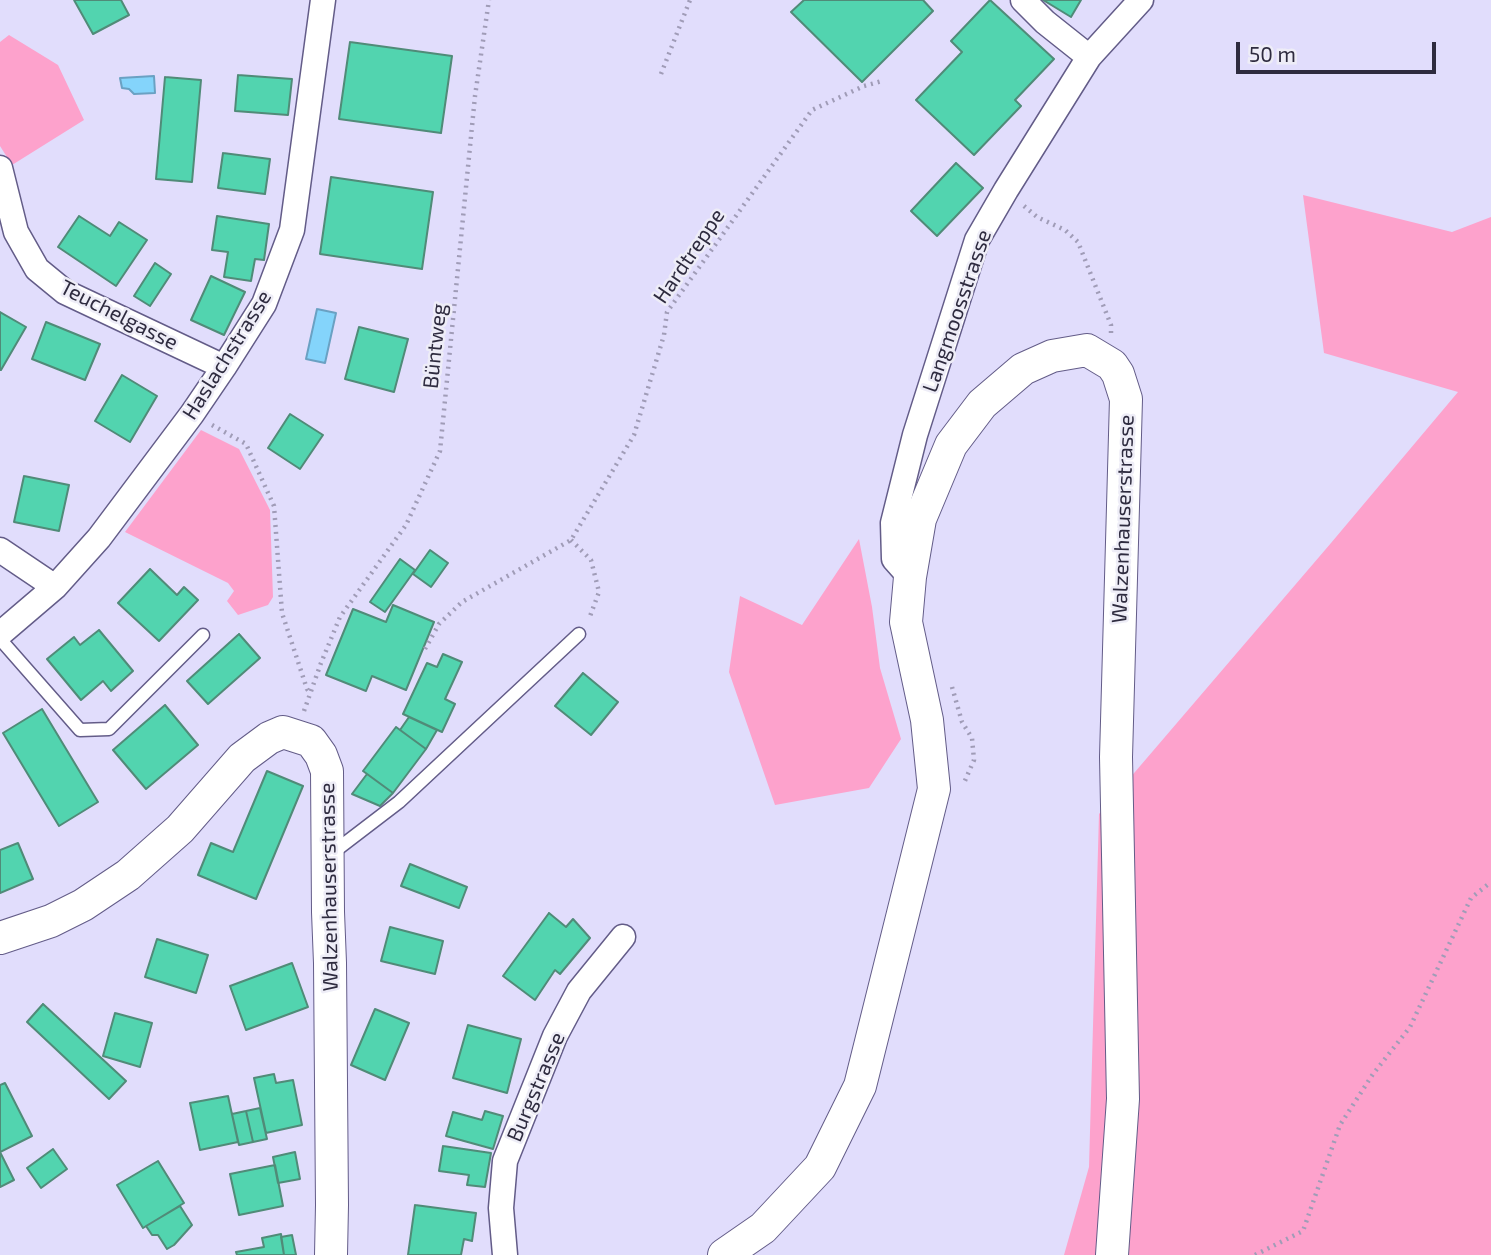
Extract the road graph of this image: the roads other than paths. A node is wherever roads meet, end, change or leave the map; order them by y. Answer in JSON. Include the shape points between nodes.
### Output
{"nodes":[{"id":1,"x":323,"y":0,"type":"edge"},
{"id":2,"x":1023,"y":0,"type":"edge"},
{"id":3,"x":1141,"y":0,"type":"edge"},
{"id":4,"x":1089,"y":57,"type":"junction"},
{"id":5,"x":0,"y":168,"type":"edge"},
{"id":6,"x":224,"y":367,"type":"junction"},
{"id":7,"x":0,"y":550,"type":"edge"},
{"id":8,"x":910,"y":576,"type":"junction"},
{"id":9,"x":55,"y":587,"type":"junction"},
{"id":10,"x":579,"y":634,"type":"road end"},
{"id":11,"x":203,"y":635,"type":"dead end"},
{"id":12,"x":0,"y":636,"type":"edge"},
{"id":13,"x":328,"y":856,"type":"junction"},
{"id":14,"x":623,"y":937,"type":"dead end"},
{"id":15,"x":0,"y":938,"type":"edge"},
{"id":16,"x":331,"y":1255,"type":"edge"},
{"id":17,"x":505,"y":1255,"type":"edge"},
{"id":18,"x":724,"y":1255,"type":"edge"},
{"id":19,"x":1112,"y":1255,"type":"edge"}],
"edges":[{"from":1,"to":6,"type":"street","name":"Haslachstrasse","via":[[292,230],[264,304]]},
{"from":2,"to":4,"type":"street"},
{"from":3,"to":4,"type":"street","name":"Langmoosstrasse"},
{"from":4,"to":8,"type":"street","name":"Langmoosstrasse","via":[[977,240],[915,435],[893,523],[894,559]]},
{"from":5,"to":6,"type":"street","name":"Teuchelgasse","via":[[16,232],[37,269],[65,292]]},
{"from":6,"to":9,"type":"street","name":"Haslachstrasse","via":[[99,538]]},
{"from":7,"to":9,"type":"street"},
{"from":8,"to":18,"type":"street","via":[[906,622],[927,720],[934,789],[860,1087],[820,1167],[763,1228]]},
{"from":8,"to":19,"type":"street","name":"Walzenhauserstrasse","via":[[920,519],[951,444],[982,404],[1023,369],[1052,356],[1087,351],[1112,365],[1126,399],[1116,757],[1123,1099]]},
{"from":9,"to":12,"type":"street","name":"Haslachstrasse"},
{"from":10,"to":13,"type":"lane","via":[[399,802]]},
{"from":11,"to":12,"type":"lane","via":[[109,729],[80,730]]},
{"from":13,"to":15,"type":"street","name":"Walzenhauserstrasse","via":[[327,771],[311,741],[284,732],[242,758],[180,829],[128,875],[51,921]]},
{"from":13,"to":16,"type":"street","name":"Walzenhauserstrasse"},
{"from":14,"to":17,"type":"street","name":"Burgstrasse","via":[[579,991],[555,1036],[505,1161],[501,1208]]}]}
